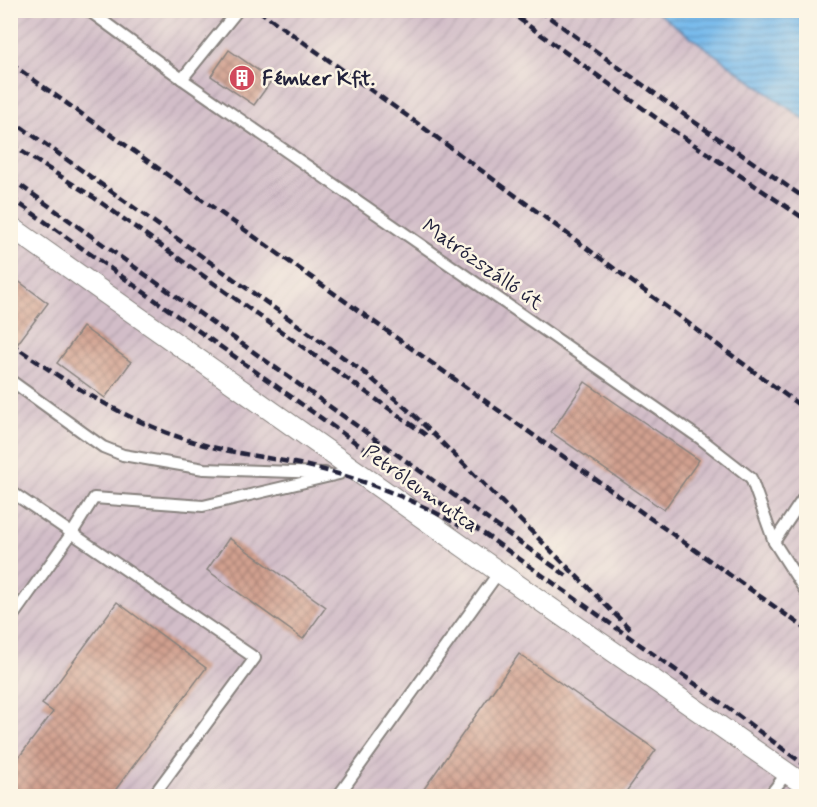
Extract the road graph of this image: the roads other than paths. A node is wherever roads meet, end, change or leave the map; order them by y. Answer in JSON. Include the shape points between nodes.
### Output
{"nodes":[{"id":1,"x":88,"y":10,"type":"edge"},
{"id":2,"x":238,"y":10,"type":"edge"},
{"id":3,"x":182,"y":79,"type":"junction"},
{"id":4,"x":10,"y":226,"type":"edge"},
{"id":5,"x":10,"y":380,"type":"edge"},
{"id":6,"x":359,"y":473,"type":"junction"},
{"id":7,"x":339,"y":474,"type":"junction"},
{"id":8,"x":10,"y":491,"type":"edge"},
{"id":9,"x":807,"y":494,"type":"edge"},
{"id":10,"x":72,"y":533,"type":"junction"},
{"id":11,"x":774,"y":542,"type":"junction"},
{"id":12,"x":499,"y":572,"type":"junction"},
{"id":13,"x":807,"y":592,"type":"edge"},
{"id":14,"x":10,"y":620,"type":"edge"},
{"id":15,"x":787,"y":773,"type":"junction"},
{"id":16,"x":807,"y":786,"type":"edge"},
{"id":17,"x":153,"y":796,"type":"edge"},
{"id":18,"x":338,"y":796,"type":"edge"},
{"id":19,"x":770,"y":796,"type":"edge"}],
"edges":[{"from":1,"to":3,"type":"lane","name":"Matrózszálló út"},
{"from":2,"to":3,"type":"lane"},
{"from":3,"to":11,"type":"lane","name":"Matrózszálló út","via":[[743,471],[751,478]]},
{"from":4,"to":6,"type":"street","name":"Petróleum utca"},
{"from":5,"to":7,"type":"lane","via":[[103,447],[123,455],[204,468]]},
{"from":6,"to":7,"type":"lane"},
{"from":6,"to":12,"type":"street","name":"Petróleum utca"},
{"from":7,"to":10,"type":"lane","via":[[203,506],[94,498]]},
{"from":8,"to":10,"type":"lane"},
{"from":9,"to":11,"type":"lane"},
{"from":10,"to":14,"type":"lane"},
{"from":10,"to":17,"type":"lane","via":[[255,658]]},
{"from":11,"to":13,"type":"lane","name":"Matrózszálló út"},
{"from":12,"to":15,"type":"street","name":"Petróleum utca"},
{"from":12,"to":18,"type":"lane"},
{"from":15,"to":16,"type":"street","name":"Petróleum utca"},
{"from":15,"to":19,"type":"lane"}]}
